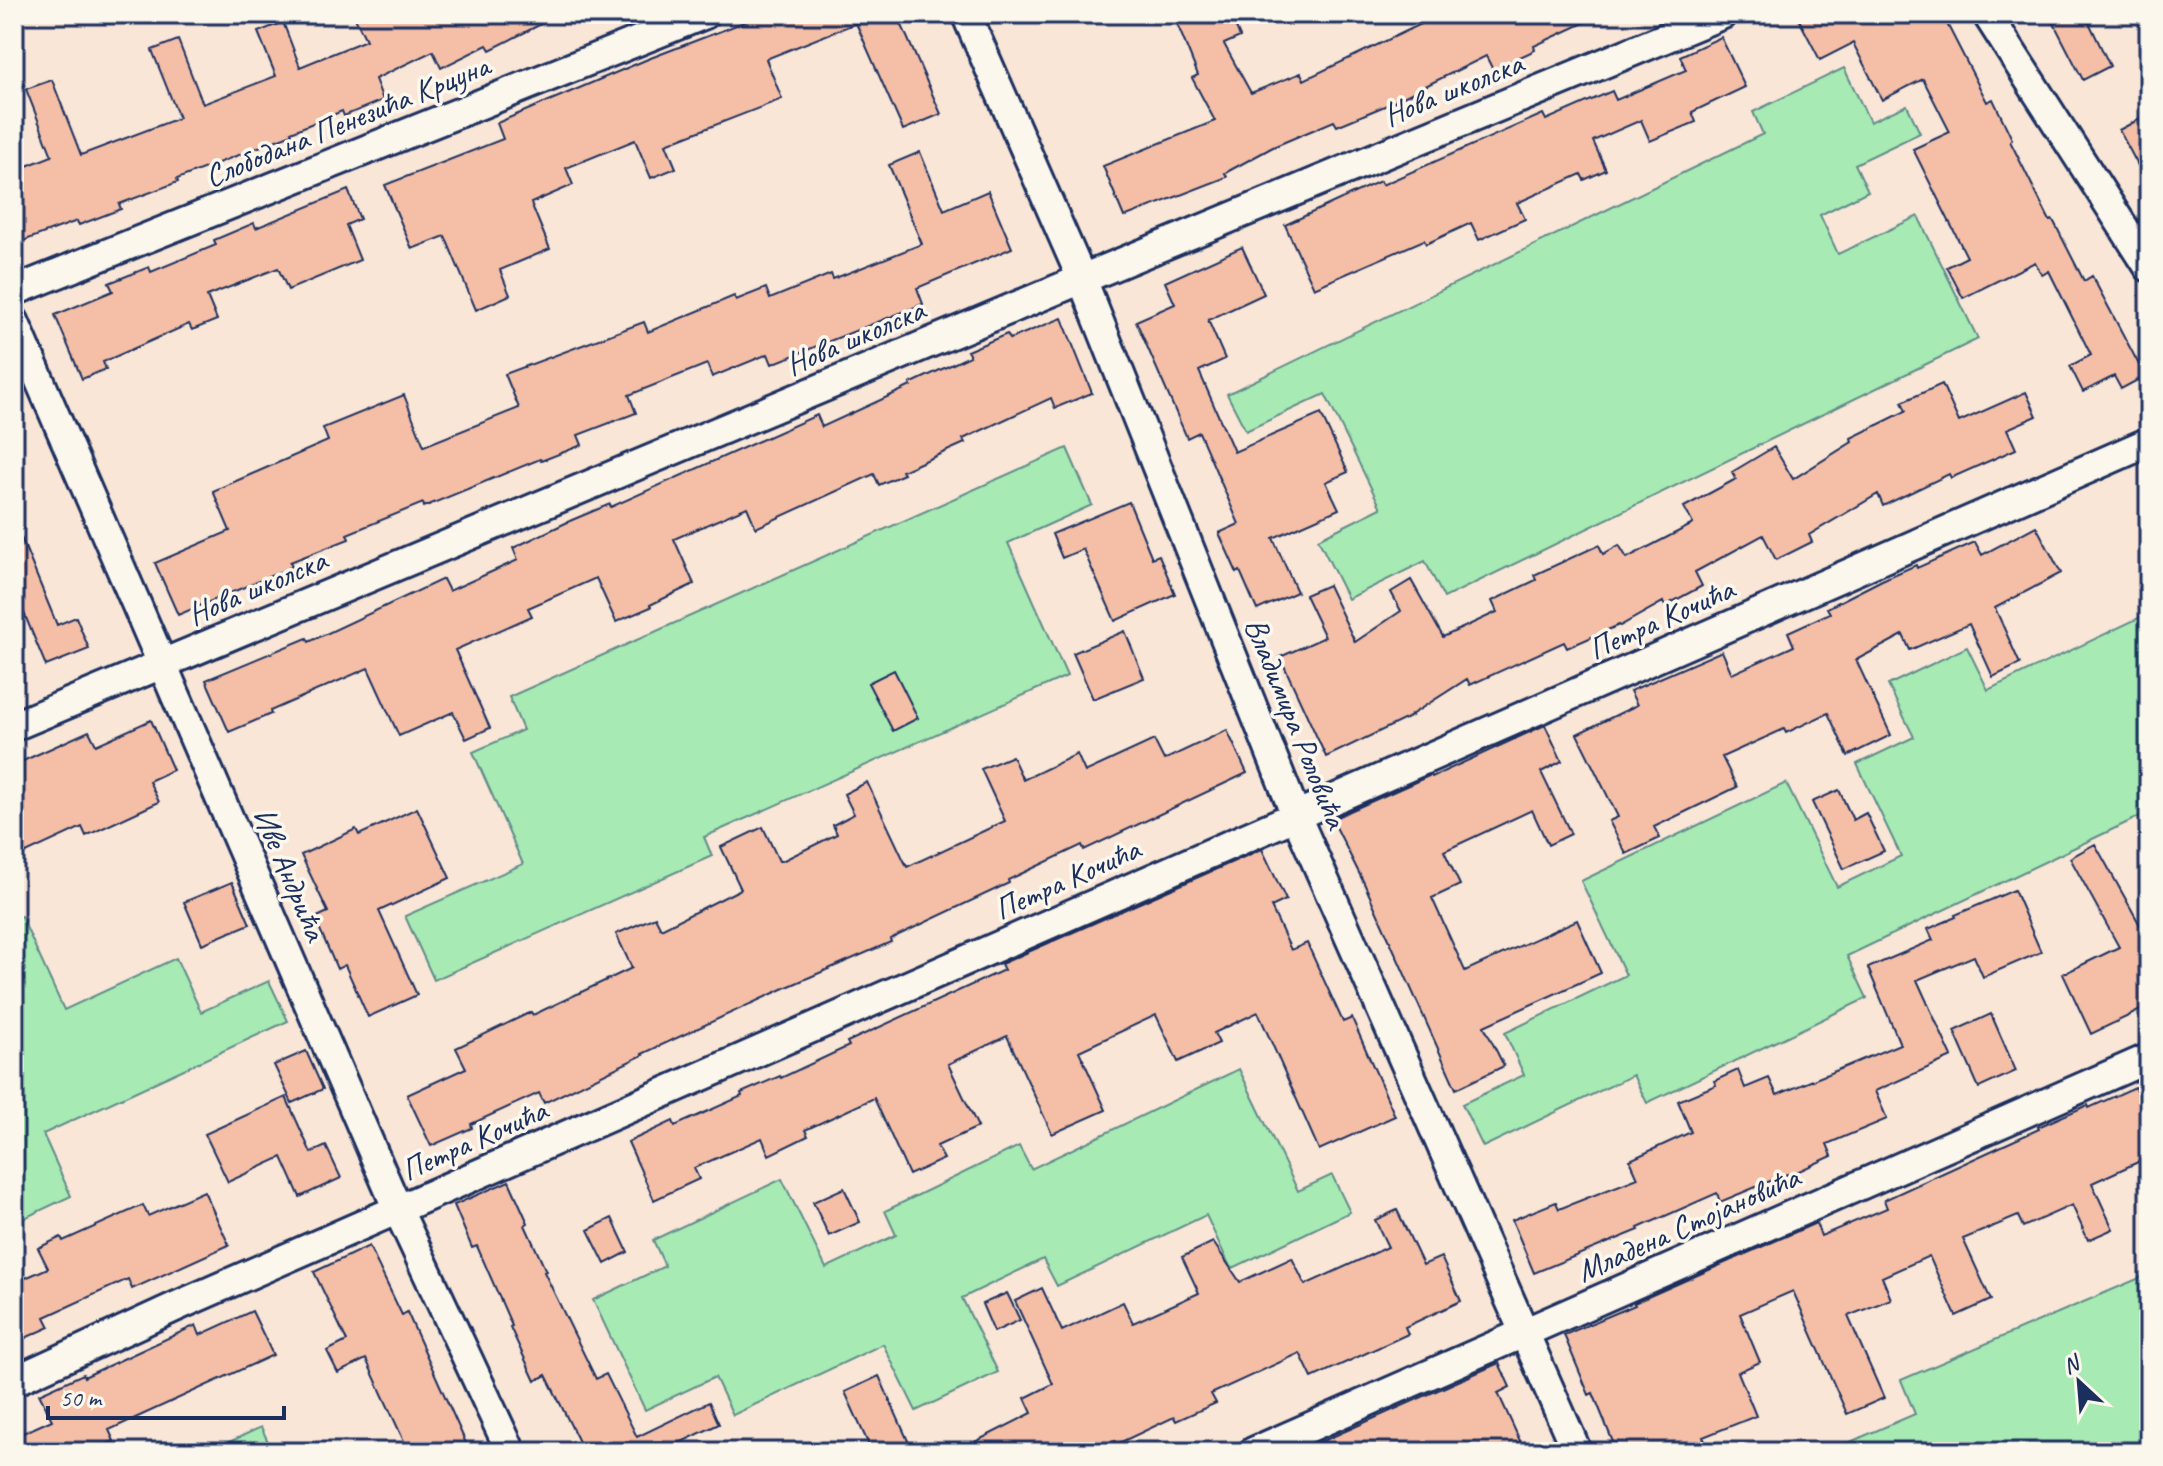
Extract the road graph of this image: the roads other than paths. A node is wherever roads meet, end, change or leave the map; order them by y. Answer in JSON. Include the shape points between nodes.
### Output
{"nodes":[{"id":1,"x":705,"y":14,"type":"edge"},
{"id":2,"x":966,"y":14,"type":"edge"},
{"id":3,"x":1723,"y":14,"type":"edge"},
{"id":4,"x":1987,"y":14,"type":"edge"},
{"id":5,"x":2149,"y":267,"type":"edge"},
{"id":6,"x":1082,"y":279,"type":"junction"},
{"id":7,"x":14,"y":291,"type":"edge"},
{"id":8,"x":14,"y":321,"type":"edge"},
{"id":9,"x":2149,"y":442,"type":"edge"},
{"id":10,"x":162,"y":663,"type":"junction"},
{"id":11,"x":14,"y":726,"type":"edge"},
{"id":12,"x":1296,"y":816,"type":"junction"},
{"id":13,"x":2149,"y":1058,"type":"edge"},
{"id":14,"x":398,"y":1210,"type":"junction"},
{"id":15,"x":1525,"y":1333,"type":"junction"},
{"id":16,"x":14,"y":1381,"type":"edge"},
{"id":17,"x":511,"y":1452,"type":"edge"},
{"id":18,"x":1253,"y":1452,"type":"edge"},
{"id":19,"x":1577,"y":1452,"type":"edge"}],
"edges":[{"from":1,"to":7,"type":"street","name":"Слободана Пенезића Крцуна"},
{"from":2,"to":6,"type":"street","name":"Владимира Роловића"},
{"from":3,"to":6,"type":"street","name":"Нова школска"},
{"from":4,"to":5,"type":"street"},
{"from":6,"to":10,"type":"street","name":"Нова школска"},
{"from":6,"to":12,"type":"street","name":"Владимира Роловића"},
{"from":8,"to":10,"type":"street","name":"Иве Андрића"},
{"from":9,"to":12,"type":"street","name":"Петра Кочића"},
{"from":10,"to":11,"type":"street","name":"Нова школска"},
{"from":10,"to":14,"type":"street","name":"Иве Андрића"},
{"from":12,"to":14,"type":"street","name":"Петра Кочића"},
{"from":12,"to":15,"type":"street","name":"Владимира Роловића"},
{"from":13,"to":15,"type":"street","name":"Младена Стојановића"},
{"from":14,"to":16,"type":"street","name":"Петра Кочића"},
{"from":14,"to":17,"type":"street","name":"Иве Андрића"},
{"from":15,"to":18,"type":"street","name":"Младена Стојановића"},
{"from":15,"to":19,"type":"street","name":"Владимира Роловића"}]}
